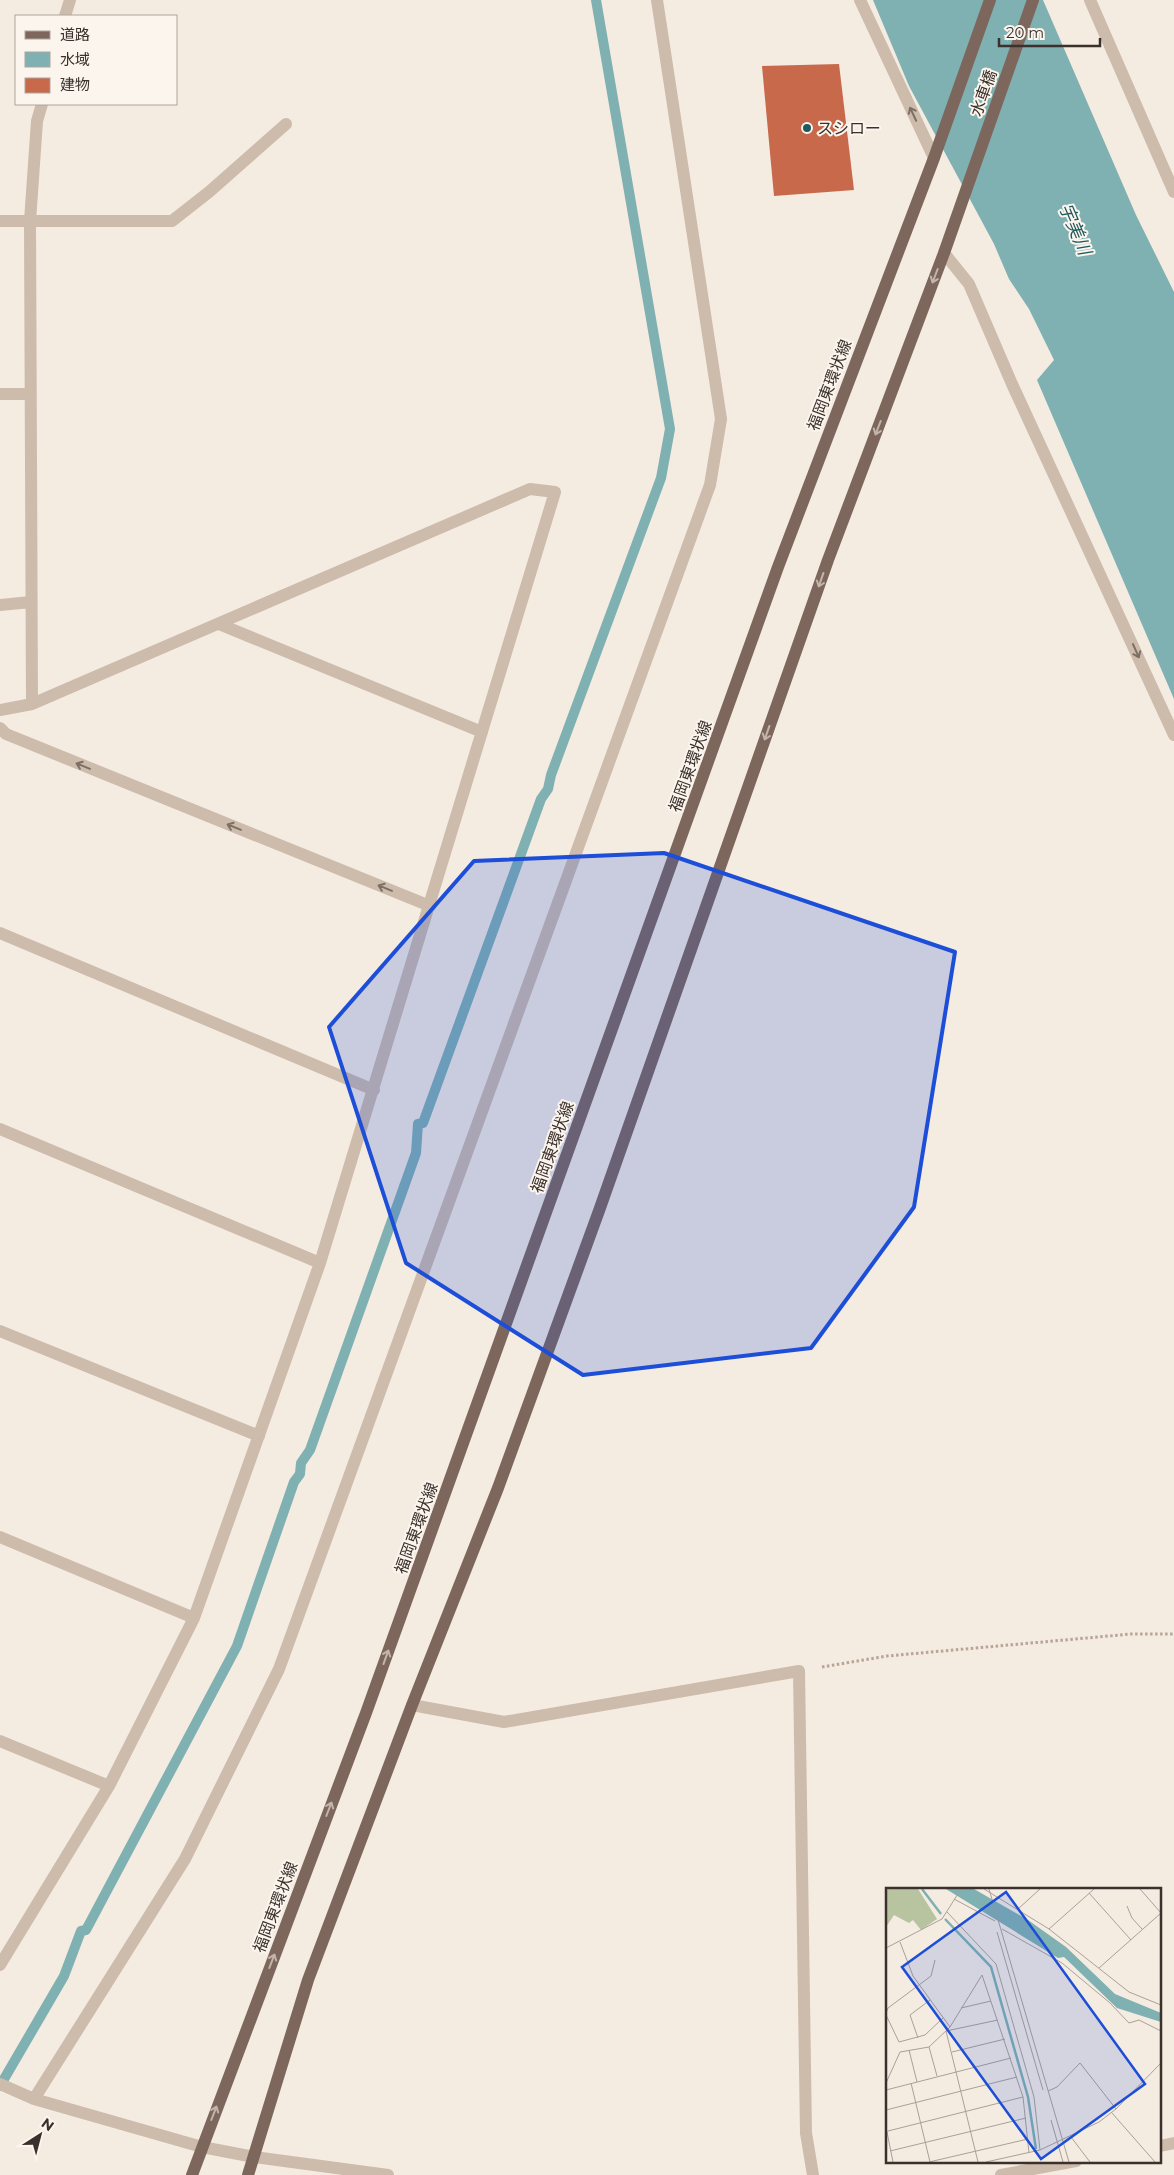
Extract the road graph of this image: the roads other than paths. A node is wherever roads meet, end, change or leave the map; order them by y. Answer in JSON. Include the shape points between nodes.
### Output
{"nodes":[{"id":1,"x":70,"y":0,"type":"edge"},
{"id":2,"x":657,"y":0,"type":"edge"},
{"id":3,"x":860,"y":0,"type":"edge"},
{"id":4,"x":990,"y":0,"type":"edge"},
{"id":5,"x":1033,"y":0,"type":"edge"},
{"id":6,"x":1090,"y":0,"type":"edge"},
{"id":7,"x":65,"y":15,"type":"edge"},
{"id":8,"x":42,"y":105,"type":"edge"},
{"id":9,"x":286,"y":124,"type":"dead end"},
{"id":10,"x":944,"y":130,"type":"joint"},
{"id":11,"x":934,"y":158,"type":"junction"},
{"id":12,"x":1174,"y":192,"type":"edge"},
{"id":13,"x":0,"y":221,"type":"edge"},
{"id":14,"x":30,"y":221,"type":"junction"},
{"id":15,"x":944,"y":253,"type":"junction"},
{"id":16,"x":0,"y":394,"type":"edge"},
{"id":17,"x":30,"y":394,"type":"junction"},
{"id":18,"x":31,"y":602,"type":"junction"},
{"id":19,"x":0,"y":605,"type":"edge"},
{"id":20,"x":219,"y":624,"type":"junction"},
{"id":21,"x":32,"y":704,"type":"junction"},
{"id":22,"x":0,"y":710,"type":"edge"},
{"id":23,"x":0,"y":728,"type":"edge"},
{"id":24,"x":482,"y":732,"type":"junction"},
{"id":25,"x":1174,"y":735,"type":"edge"},
{"id":26,"x":430,"y":906,"type":"junction"},
{"id":27,"x":0,"y":933,"type":"edge"},
{"id":28,"x":374,"y":1090,"type":"junction"},
{"id":29,"x":0,"y":1129,"type":"edge"},
{"id":30,"x":320,"y":1262,"type":"junction"},
{"id":31,"x":0,"y":1331,"type":"edge"},
{"id":32,"x":259,"y":1436,"type":"junction"},
{"id":33,"x":0,"y":1537,"type":"edge"},
{"id":34,"x":194,"y":1618,"type":"junction"},
{"id":35,"x":412,"y":1705,"type":"junction"},
{"id":36,"x":0,"y":1742,"type":"edge"},
{"id":37,"x":109,"y":1786,"type":"junction"},
{"id":38,"x":2,"y":1958,"type":"edge"},
{"id":39,"x":0,"y":2084,"type":"edge"},
{"id":40,"x":34,"y":2099,"type":"junction"},
{"id":41,"x":202,"y":2147,"type":"junction"},
{"id":42,"x":254,"y":2157,"type":"junction"},
{"id":43,"x":1071,"y":2162,"type":"edge"},
{"id":44,"x":335,"y":2172,"type":"edge"},
{"id":45,"x":1008,"y":2174,"type":"edge"},
{"id":46,"x":192,"y":2175,"type":"edge"},
{"id":47,"x":248,"y":2175,"type":"edge"},
{"id":48,"x":388,"y":2175,"type":"edge"},
{"id":49,"x":813,"y":2175,"type":"edge"}],
"edges":[{"from":1,"to":7,"type":"street"},
{"from":2,"to":40,"type":"street","via":[[721,419],[710,485],[278,1669],[185,1859]]},
{"from":11,"to":3,"type":"street","one_way":true},
{"from":4,"to":10,"type":"main road","name":"水車橋"},
{"from":5,"to":15,"type":"main road","name":"水車橋"},
{"from":6,"to":12,"type":"street"},
{"from":8,"to":14,"type":"street","via":[[37,121]]},
{"from":9,"to":14,"type":"street","via":[[172,220]]},
{"from":10,"to":11,"type":"main road","name":"福岡東環状線"},
{"from":41,"to":11,"type":"main road","name":"福岡東環状線","one_way":true,"via":[[366,1713],[778,567]]},
{"from":13,"to":14,"type":"street"},
{"from":14,"to":17,"type":"street"},
{"from":15,"to":25,"type":"street","one_way":true,"via":[[969,284]]},
{"from":15,"to":35,"type":"main road","one_way":true,"via":[[828,560],[498,1488]]},
{"from":16,"to":17,"type":"street"},
{"from":17,"to":18,"type":"street"},
{"from":18,"to":19,"type":"street"},
{"from":18,"to":21,"type":"street"},
{"from":20,"to":21,"type":"street"},
{"from":20,"to":24,"type":"street"},
{"from":20,"to":24,"type":"street","via":[[530,489],[555,492]]},
{"from":21,"to":22,"type":"street"},
{"from":26,"to":23,"type":"street","one_way":true,"via":[[6,734]]},
{"from":24,"to":26,"type":"street"},
{"from":26,"to":28,"type":"street"},
{"from":27,"to":28,"type":"street"},
{"from":28,"to":30,"type":"street"},
{"from":29,"to":30,"type":"street"},
{"from":30,"to":32,"type":"street"},
{"from":31,"to":32,"type":"street"},
{"from":32,"to":34,"type":"street"},
{"from":33,"to":34,"type":"street"},
{"from":34,"to":37,"type":"street"},
{"from":35,"to":42,"type":"main road","via":[[308,1980]]},
{"from":35,"to":49,"type":"street","via":[[504,1722],[799,1671],[806,2133]]},
{"from":36,"to":37,"type":"street"},
{"from":37,"to":38,"type":"street"},
{"from":39,"to":40,"type":"street"},
{"from":40,"to":41,"type":"street"},
{"from":41,"to":42,"type":"street"},
{"from":41,"to":46,"type":"main road","name":"福岡東環状線"},
{"from":42,"to":44,"type":"street"},
{"from":42,"to":47,"type":"main road"},
{"from":43,"to":45,"type":"street"},
{"from":44,"to":48,"type":"street"}]}
